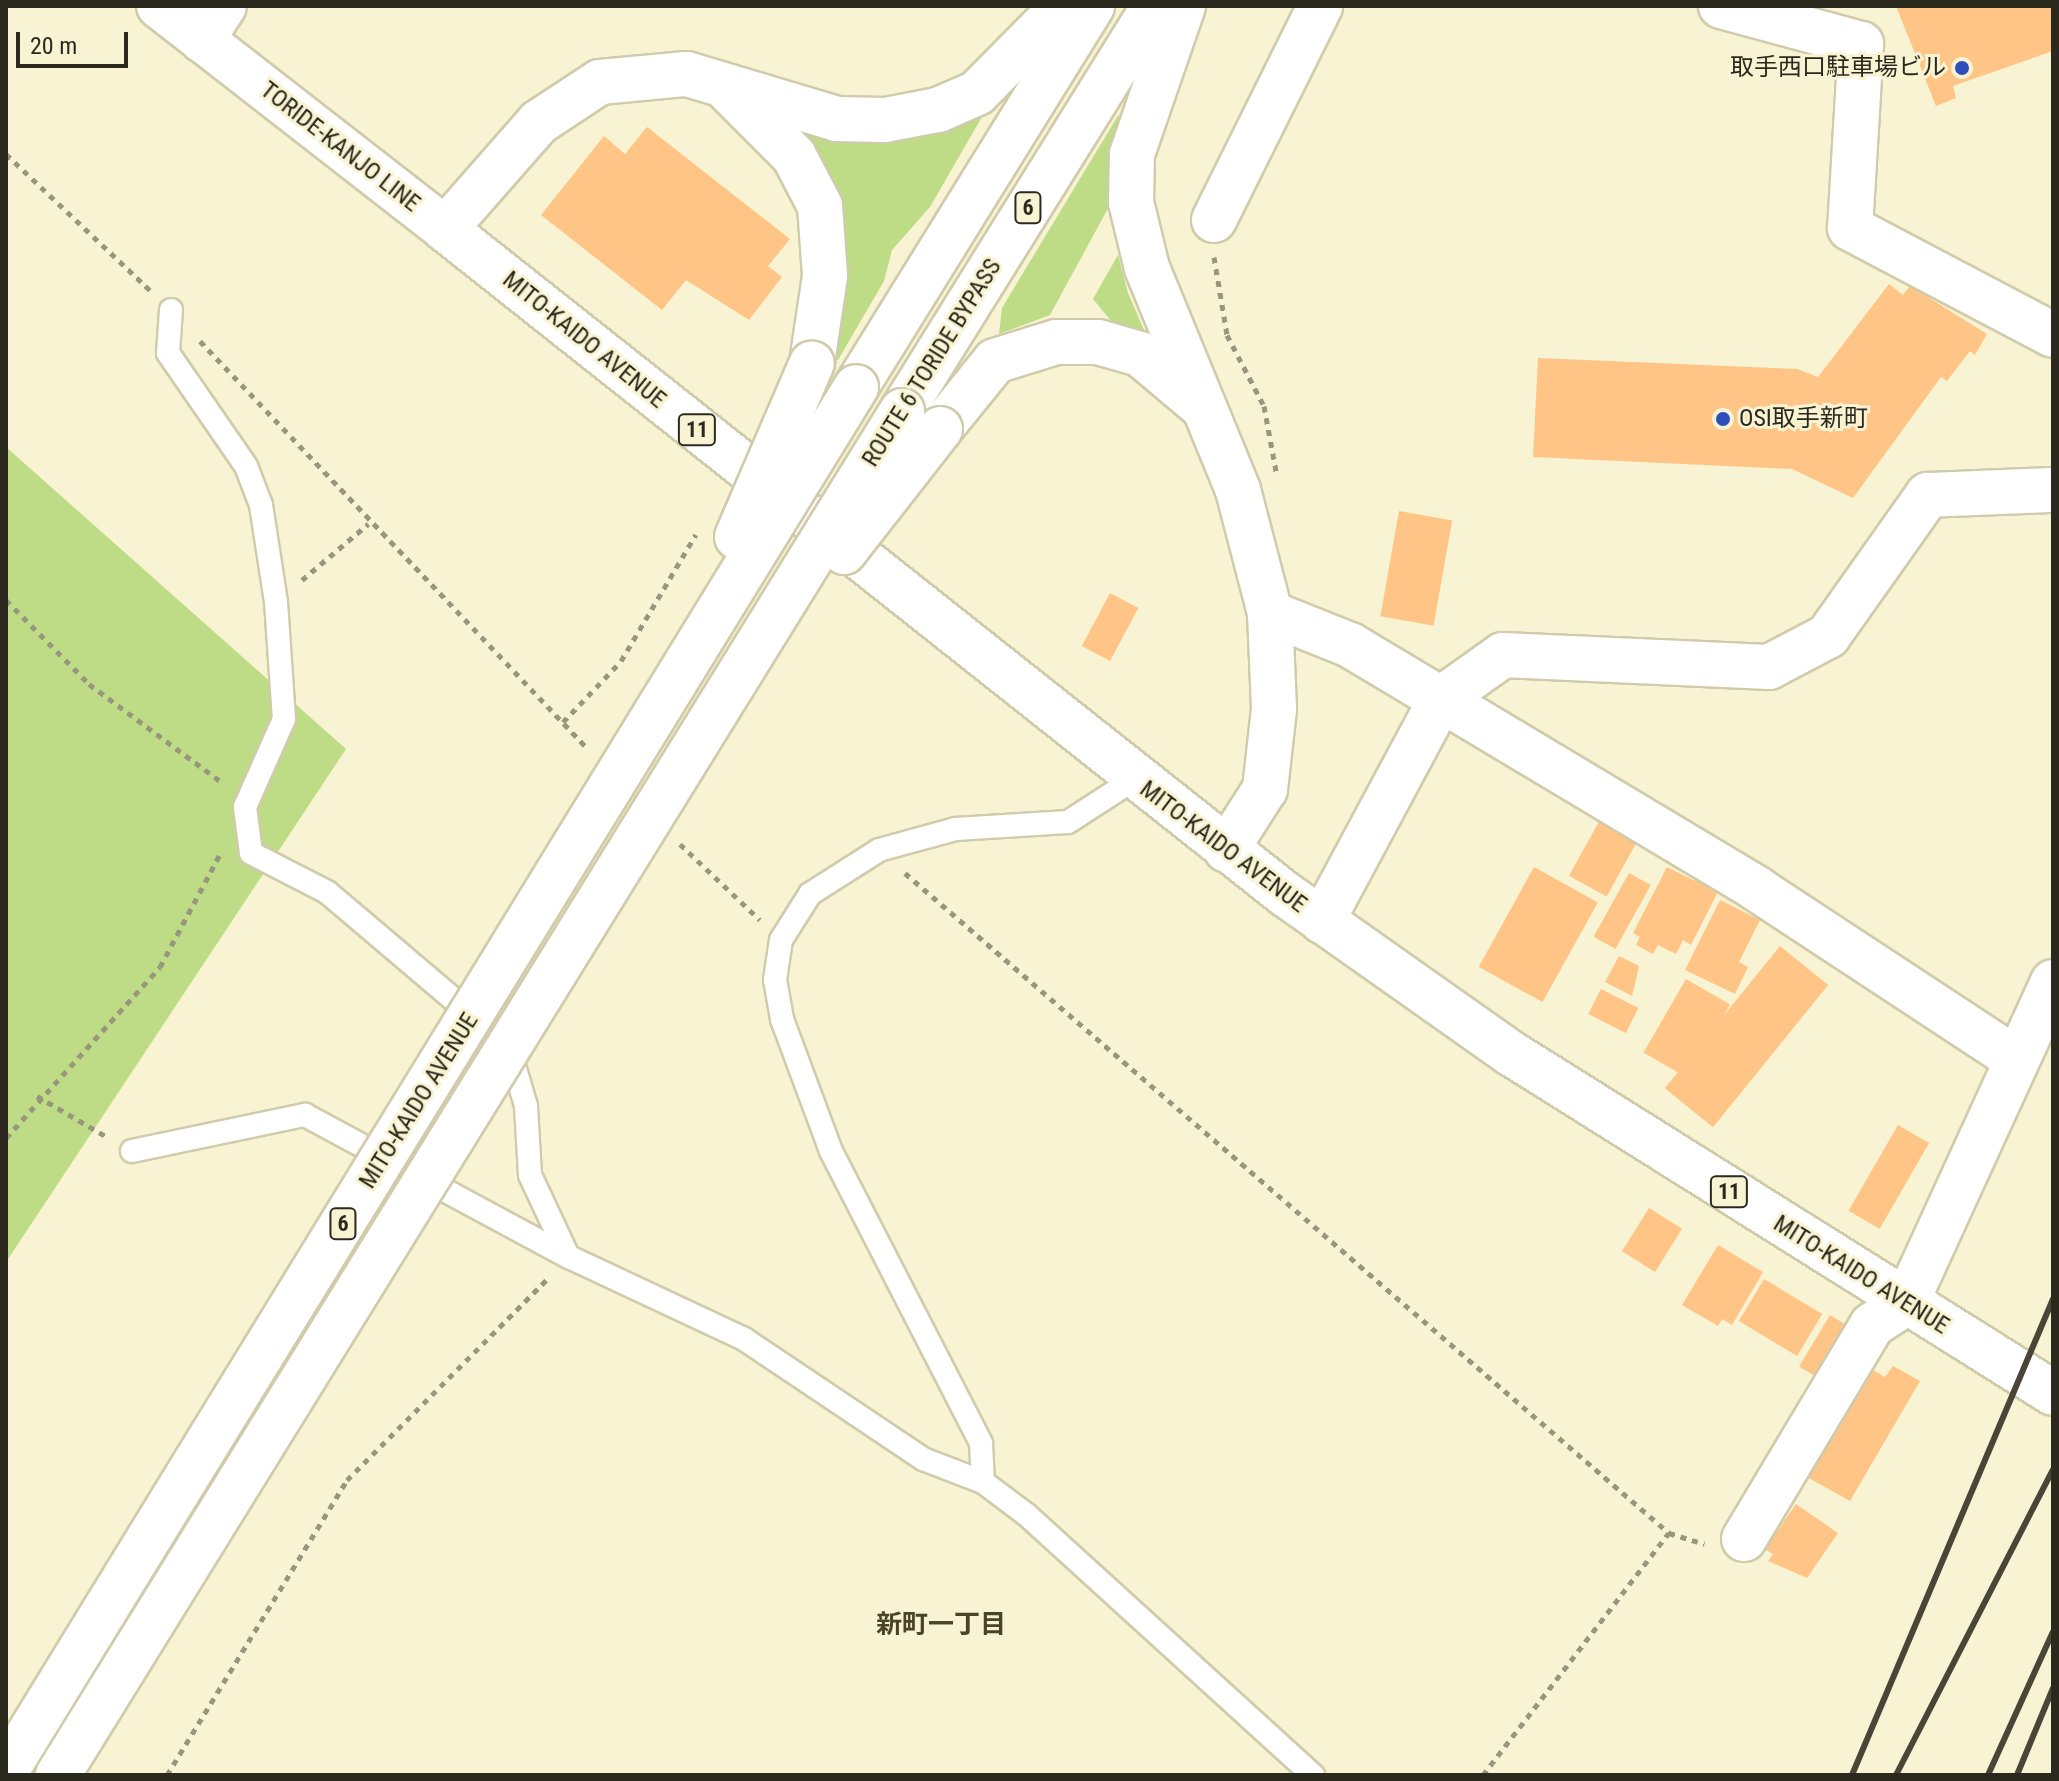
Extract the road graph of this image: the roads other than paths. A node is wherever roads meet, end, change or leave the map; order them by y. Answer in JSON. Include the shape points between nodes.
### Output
{"nodes":[{"id":1,"x":159,"y":6,"type":"edge"},
{"id":2,"x":1063,"y":6,"type":"edge"},
{"id":3,"x":1092,"y":6,"type":"edge"},
{"id":4,"x":1154,"y":6,"type":"edge"},
{"id":5,"x":1183,"y":6,"type":"edge"},
{"id":6,"x":1320,"y":6,"type":"edge"},
{"id":7,"x":1721,"y":6,"type":"edge"},
{"id":8,"x":213,"y":23,"type":"edge"},
{"id":9,"x":724,"y":86,"type":"junction"},
{"id":10,"x":1214,"y":220,"type":"road end"},
{"id":11,"x":445,"y":229,"type":"junction"},
{"id":12,"x":171,"y":310,"type":"road end"},
{"id":13,"x":2053,"y":335,"type":"edge"},
{"id":14,"x":1206,"y":410,"type":"junction"},
{"id":15,"x":921,"y":420,"type":"junction"},
{"id":16,"x":2053,"y":490,"type":"edge"},
{"id":17,"x":1270,"y":613,"type":"junction"},
{"id":18,"x":678,"y":675,"type":"junction"},
{"id":19,"x":1441,"y":699,"type":"junction"},
{"id":20,"x":1133,"y":780,"type":"junction"},
{"id":21,"x":1226,"y":850,"type":"junction"},
{"id":22,"x":1322,"y":921,"type":"junction"},
{"id":23,"x":2053,"y":982,"type":"edge"},
{"id":24,"x":2013,"y":1057,"type":"junction"},
{"id":25,"x":132,"y":1151,"type":"road end"},
{"id":26,"x":569,"y":1257,"type":"junction"},
{"id":27,"x":1906,"y":1303,"type":"junction"},
{"id":28,"x":2053,"y":1393,"type":"edge"},
{"id":29,"x":983,"y":1482,"type":"junction"},
{"id":30,"x":1726,"y":1542,"type":"road end"},
{"id":31,"x":6,"y":1771,"type":"edge"},
{"id":32,"x":58,"y":1775,"type":"edge"},
{"id":33,"x":1313,"y":1775,"type":"edge"}],
"edges":[{"from":1,"to":8,"type":"main road","name":"TORIDE-KANJO LINE"},
{"from":2,"to":9,"type":"main road","via":[[998,77],[938,110],[837,119]]},
{"from":3,"to":18,"type":"main road","number":"6","bridge":true},
{"from":4,"to":15,"type":"main road","name":"ROUTE 6 TORIDE BYPASS","number":"6"},
{"from":5,"to":14,"type":"main road","via":[[1132,154],[1131,202],[1147,268]]},
{"from":6,"to":10,"type":"main road"},
{"from":7,"to":13,"type":"main road","via":[[1861,44],[1850,228]]},
{"from":8,"to":11,"type":"main road","name":"TORIDE-KANJO LINE"},
{"from":9,"to":11,"type":"main road","via":[[658,72],[580,91],[539,122]]},
{"from":9,"to":18,"type":"main road","bridge":true,"via":[[794,156],[820,206],[825,276],[812,363]]},
{"from":11,"to":20,"type":"main road","name":"MITO-KAIDO AVENUE","number":"11"},
{"from":12,"to":26,"type":"lane","via":[[168,353],[246,466],[261,505],[276,602],[284,719],[245,807],[251,853],[327,892],[484,1025],[513,1062],[526,1106],[530,1175]]},
{"from":14,"to":15,"type":"main road","via":[[1140,354],[1098,342],[1056,342],[995,361]]},
{"from":14,"to":17,"type":"main road","via":[[1259,553]]},
{"from":15,"to":32,"type":"main road","name":"MITO-KAIDO AVENUE","number":"6","bridge":true,"via":[[712,721]]},
{"from":16,"to":19,"type":"main road","via":[[1928,495],[1828,636],[1769,667],[1503,655]]},
{"from":17,"to":19,"type":"main road","via":[[1350,645]]},
{"from":17,"to":21,"type":"main road","via":[[1274,709],[1265,789]]},
{"from":18,"to":31,"type":"main road","name":"MITO-KAIDO AVENUE","number":"6","bridge":true},
{"from":19,"to":22,"type":"main road"},
{"from":19,"to":24,"type":"main road","via":[[1757,889]]},
{"from":20,"to":21,"type":"main road","name":"MITO-KAIDO AVENUE","number":"11"},
{"from":20,"to":29,"type":"lane","via":[[1068,822],[956,829],[879,850],[810,894],[781,940],[775,980],[782,1019],[831,1151],[981,1443]]},
{"from":21,"to":22,"type":"main road","name":"MITO-KAIDO AVENUE","number":"11"},
{"from":22,"to":27,"type":"main road","name":"MITO-KAIDO AVENUE","number":"11","via":[[1512,1054]]},
{"from":23,"to":24,"type":"main road"},
{"from":24,"to":27,"type":"main road"},
{"from":25,"to":26,"type":"lane","via":[[305,1115]]},
{"from":26,"to":29,"type":"lane","via":[[744,1339],[923,1459]]},
{"from":27,"to":28,"type":"main road","name":"MITO-KAIDO AVENUE","number":"11"},
{"from":27,"to":30,"type":"main road","via":[[1872,1325]]},
{"from":29,"to":33,"type":"lane"}]}
